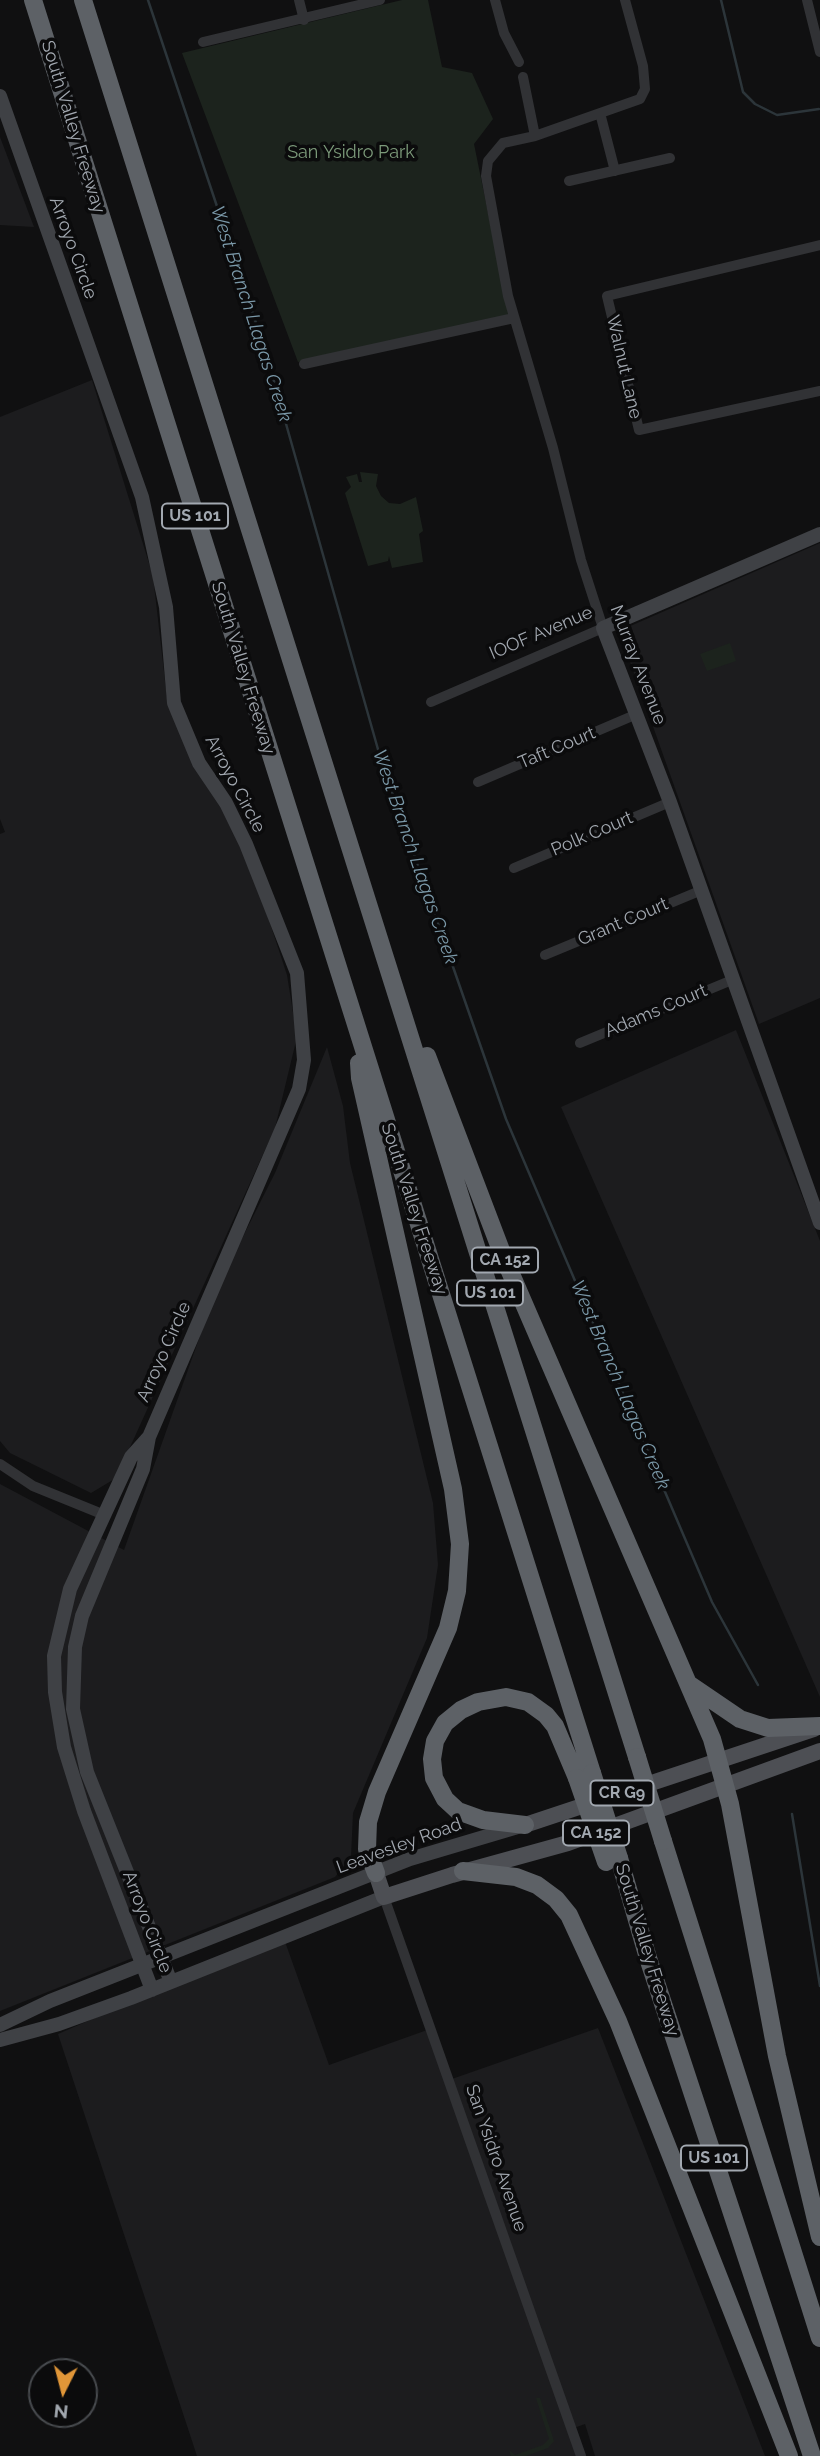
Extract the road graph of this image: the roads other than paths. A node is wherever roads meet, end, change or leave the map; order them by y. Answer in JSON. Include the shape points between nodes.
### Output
{"nodes":[{"id":1,"x":33,"y":0,"type":"edge"},
{"id":2,"x":83,"y":0,"type":"edge"},
{"id":3,"x":299,"y":0,"type":"edge"},
{"id":4,"x":380,"y":0,"type":"edge"},
{"id":5,"x":495,"y":0,"type":"edge"},
{"id":6,"x":625,"y":0,"type":"edge"},
{"id":7,"x":807,"y":0,"type":"edge"},
{"id":8,"x":304,"y":20,"type":"junction"},
{"id":9,"x":203,"y":42,"type":"dead end"},
{"id":10,"x":820,"y":52,"type":"edge"},
{"id":11,"x":519,"y":62,"type":"dead end"},
{"id":12,"x":523,"y":77,"type":"dead end"},
{"id":13,"x":0,"y":96,"type":"edge"},
{"id":14,"x":600,"y":113,"type":"junction"},
{"id":15,"x":535,"y":136,"type":"junction"},
{"id":16,"x":670,"y":158,"type":"dead end"},
{"id":17,"x":615,"y":172,"type":"junction"},
{"id":18,"x":569,"y":181,"type":"dead end"},
{"id":19,"x":820,"y":245,"type":"edge"},
{"id":20,"x":514,"y":318,"type":"junction"},
{"id":21,"x":304,"y":364,"type":"dead end"},
{"id":22,"x":820,"y":391,"type":"edge"},
{"id":23,"x":820,"y":534,"type":"edge"},
{"id":24,"x":603,"y":628,"type":"junction"},
{"id":25,"x":431,"y":702,"type":"dead end"},
{"id":26,"x":637,"y":714,"type":"junction"},
{"id":27,"x":478,"y":782,"type":"dead end"},
{"id":28,"x":670,"y":802,"type":"junction"},
{"id":29,"x":344,"y":829,"type":"junction"},
{"id":30,"x":514,"y":868,"type":"dead end"},
{"id":31,"x":702,"y":890,"type":"junction"},
{"id":32,"x":545,"y":955,"type":"dead end"},
{"id":33,"x":732,"y":979,"type":"junction"},
{"id":34,"x":358,"y":1031,"type":"junction"},
{"id":35,"x":580,"y":1043,"type":"dead end"},
{"id":36,"x":820,"y":1223,"type":"edge"},
{"id":37,"x":149,"y":1437,"type":"junction"},
{"id":38,"x":0,"y":1464,"type":"edge"},
{"id":39,"x":102,"y":1514,"type":"junction"},
{"id":40,"x":688,"y":1683,"type":"junction"},
{"id":41,"x":820,"y":1727,"type":"edge"},
{"id":42,"x":820,"y":1751,"type":"edge"},
{"id":43,"x":719,"y":1760,"type":"junction"},
{"id":44,"x":584,"y":1776,"type":"junction"},
{"id":45,"x":726,"y":1787,"type":"junction"},
{"id":46,"x":525,"y":1825,"type":"junction"},
{"id":47,"x":463,"y":1871,"type":"junction"},
{"id":48,"x":376,"y":1873,"type":"junction"},
{"id":49,"x":384,"y":1898,"type":"junction"},
{"id":50,"x":162,"y":1959,"type":"junction"},
{"id":51,"x":143,"y":1966,"type":"junction"},
{"id":52,"x":171,"y":1982,"type":"junction"},
{"id":53,"x":152,"y":1990,"type":"junction"},
{"id":54,"x":0,"y":2025,"type":"edge"},
{"id":55,"x":0,"y":2040,"type":"edge"},
{"id":56,"x":820,"y":2236,"type":"edge"},
{"id":57,"x":820,"y":2338,"type":"edge"},
{"id":58,"x":581,"y":2456,"type":"edge"},
{"id":59,"x":789,"y":2456,"type":"edge"},
{"id":60,"x":812,"y":2456,"type":"edge"}],
"edges":[{"from":1,"to":34,"type":"highway","name":"South Valley Freeway","number":"US 101"},
{"from":2,"to":29,"type":"highway","number":"US 101"},
{"from":3,"to":8,"type":"street"},
{"from":4,"to":8,"type":"street"},
{"from":5,"to":11,"type":"street","via":[[504,33]]},
{"from":6,"to":14,"type":"street","via":[[645,89],[640,99]]},
{"from":7,"to":10,"type":"street"},
{"from":8,"to":9,"type":"street"},
{"from":12,"to":15,"type":"street"},
{"from":13,"to":37,"type":"street","name":"Arroyo Circle","via":[[142,497],[166,607],[174,703],[199,763],[246,844],[297,973],[304,1060],[299,1089]]},
{"from":14,"to":15,"type":"street"},
{"from":14,"to":17,"type":"street"},
{"from":15,"to":20,"type":"street","name":"Murray Avenue","via":[[503,143],[488,161],[486,176]]},
{"from":16,"to":17,"type":"street"},
{"from":17,"to":18,"type":"street"},
{"from":19,"to":22,"type":"street","name":"Walnut Lane","via":[[607,296],[639,430]]},
{"from":20,"to":21,"type":"street"},
{"from":20,"to":24,"type":"street","name":"Murray Avenue"},
{"from":23,"to":24,"type":"street","name":"IOOF Avenue"},
{"from":24,"to":25,"type":"street","name":"IOOF Avenue"},
{"from":24,"to":26,"type":"street","name":"Murray Avenue"},
{"from":26,"to":27,"type":"street","name":"Taft Court"},
{"from":26,"to":28,"type":"street","name":"Murray Avenue"},
{"from":28,"to":30,"type":"street","name":"Polk Court"},
{"from":28,"to":31,"type":"street","name":"Murray Avenue"},
{"from":29,"to":40,"type":"highway","number":"CA 152","via":[[494,1232]]},
{"from":29,"to":57,"type":"highway","number":"US 101","bridge":true},
{"from":31,"to":32,"type":"street","name":"Grant Court"},
{"from":31,"to":33,"type":"street","name":"Murray Avenue"},
{"from":33,"to":35,"type":"street","name":"Adams Court"},
{"from":33,"to":36,"type":"street","name":"Murray Avenue"},
{"from":34,"to":44,"type":"highway","name":"South Valley Freeway","number":"US 101"},
{"from":34,"to":48,"type":"highway","via":[[360,1078],[453,1489],[460,1544],[457,1591],[448,1628],[368,1822],[367,1849]]},
{"from":37,"to":39,"type":"street","name":"Arroyo Circle","via":[[131,1457]]},
{"from":37,"to":50,"type":"street","name":"Arroyo Circle","via":[[143,1469],[82,1616],[71,1688],[87,1772]]},
{"from":38,"to":39,"type":"street","via":[[33,1486]]},
{"from":39,"to":51,"type":"street","name":"Arroyo Circle","via":[[62,1618],[54,1656],[55,1692],[64,1746]]},
{"from":40,"to":41,"type":"highway","number":"CA 152","via":[[743,1720],[768,1728]]},
{"from":40,"to":43,"type":"highway"},
{"from":41,"to":43,"type":"main road","name":"Leavesley Road","number":"CR G9"},
{"from":42,"to":45,"type":"main road","number":"CA 152"},
{"from":43,"to":45,"type":"highway"},
{"from":43,"to":46,"type":"main road","name":"Leavesley Road","number":"CR G9"},
{"from":44,"to":46,"type":"highway","via":[[547,1715],[528,1702],[506,1697],[478,1702],[445,1723],[432,1759],[445,1799],[458,1811],[483,1820]]},
{"from":44,"to":60,"type":"highway","name":"South Valley Freeway","number":"US 101","bridge":true},
{"from":45,"to":47,"type":"main road","number":"CA 152","via":[[568,1843]]},
{"from":45,"to":56,"type":"highway","via":[[778,2056]]},
{"from":46,"to":48,"type":"street","name":"Leavesley Road","number":"CR G9","via":[[430,1851]]},
{"from":47,"to":49,"type":"main road","number":"CA 152"},
{"from":47,"to":59,"type":"highway","via":[[516,1877],[537,1885],[569,1915],[618,2021]]},
{"from":48,"to":49,"type":"main road","name":"San Ysidro Avenue"},
{"from":48,"to":50,"type":"street","name":"Leavesley Road","number":"CR G9"},
{"from":49,"to":52,"type":"street"},
{"from":49,"to":58,"type":"street","name":"San Ysidro Avenue"},
{"from":50,"to":51,"type":"street","name":"Leavesley Road","number":"CR G9"},
{"from":50,"to":52,"type":"street","name":"Arroyo Circle"},
{"from":51,"to":53,"type":"street","name":"Arroyo Circle"},
{"from":51,"to":54,"type":"street","name":"Leavesley Road","number":"CR G9"},
{"from":52,"to":53,"type":"street"},
{"from":53,"to":55,"type":"street","via":[[60,2024]]}]}
